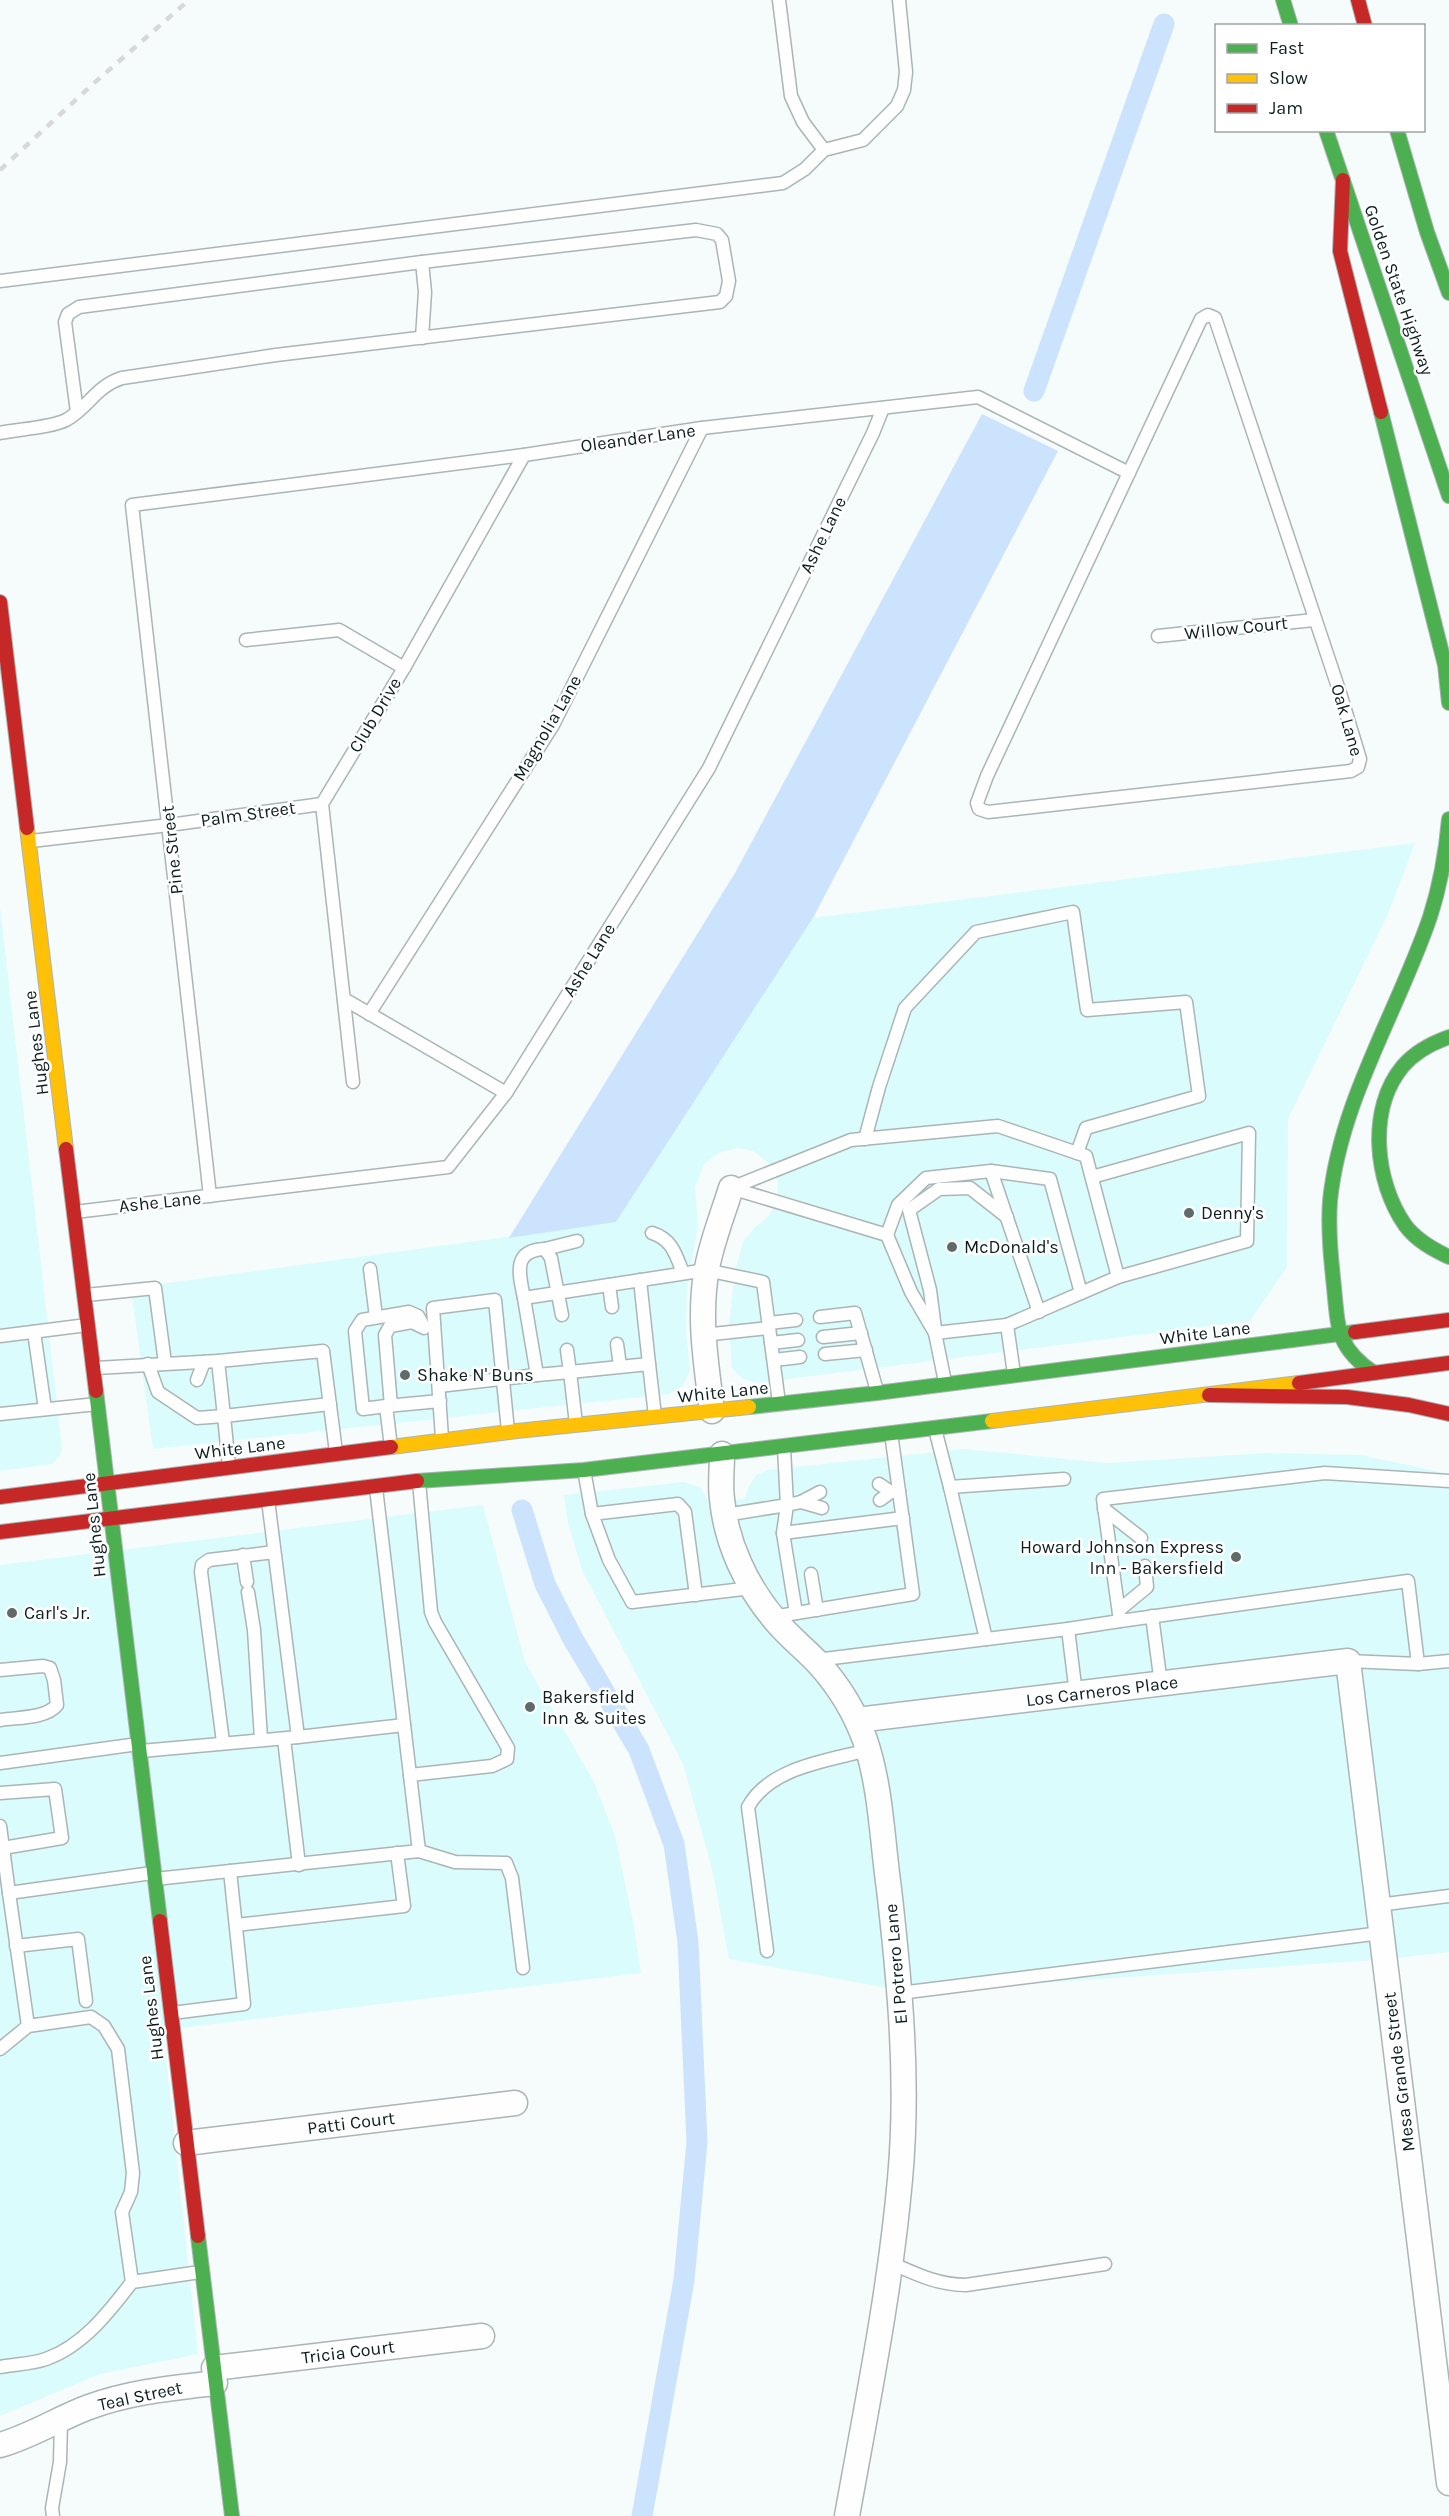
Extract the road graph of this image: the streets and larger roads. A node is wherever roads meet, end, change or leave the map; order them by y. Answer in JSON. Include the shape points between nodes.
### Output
{"nodes":[{"id":1,"x":1283,"y":0,"type":"edge"},
{"id":2,"x":1358,"y":0,"type":"edge"},
{"id":3,"x":1290,"y":24,"type":"edge"},
{"id":4,"x":1364,"y":24,"type":"edge"},
{"id":5,"x":1327,"y":132,"type":"edge"},
{"id":6,"x":1397,"y":132,"type":"edge"},
{"id":7,"x":1343,"y":180,"type":"junction"},
{"id":8,"x":1427,"y":232,"type":"junction"},
{"id":9,"x":1449,"y":284,"type":"edge"},
{"id":10,"x":1449,"y":293,"type":"edge"},
{"id":11,"x":1449,"y":496,"type":"edge"},
{"id":12,"x":0,"y":602,"type":"edge"},
{"id":13,"x":1449,"y":703,"type":"edge"},
{"id":14,"x":1449,"y":819,"type":"edge"},
{"id":15,"x":1449,"y":1037,"type":"edge"},
{"id":16,"x":731,"y":1188,"type":"road end"},
{"id":17,"x":1449,"y":1257,"type":"edge"},
{"id":18,"x":1449,"y":1320,"type":"edge"},
{"id":19,"x":1339,"y":1334,"type":"junction"},
{"id":20,"x":1449,"y":1363,"type":"edge"},
{"id":21,"x":1374,"y":1373,"type":"junction"},
{"id":22,"x":942,"y":1384,"type":"junction"},
{"id":23,"x":1209,"y":1395,"type":"junction"},
{"id":24,"x":915,"y":1402,"type":"dead end"},
{"id":25,"x":1449,"y":1414,"type":"edge"},
{"id":26,"x":708,"y":1419,"type":"junction"},
{"id":27,"x":729,"y":1446,"type":"junction"},
{"id":28,"x":600,"y":1455,"type":"dead end"},
{"id":29,"x":584,"y":1470,"type":"junction"},
{"id":30,"x":107,"y":1484,"type":"junction"},
{"id":31,"x":0,"y":1497,"type":"edge"},
{"id":32,"x":111,"y":1518,"type":"junction"},
{"id":33,"x":0,"y":1532,"type":"edge"},
{"id":34,"x":1348,"y":1661,"type":"joint"},
{"id":35,"x":857,"y":1720,"type":"junction"},
{"id":36,"x":515,"y":2103,"type":"dead end"},
{"id":37,"x":186,"y":2144,"type":"junction"},
{"id":38,"x":482,"y":2336,"type":"dead end"},
{"id":39,"x":214,"y":2376,"type":"junction"},
{"id":40,"x":0,"y":2445,"type":"edge"},
{"id":41,"x":1449,"y":2483,"type":"edge"},
{"id":42,"x":232,"y":2516,"type":"edge"},
{"id":43,"x":847,"y":2516,"type":"edge"}],
"edges":[{"from":1,"to":3,"type":"main road"},
{"from":2,"to":4,"type":"main road"},
{"from":5,"to":7,"type":"main road","name":"Golden State Highway"},
{"from":6,"to":8,"type":"main road"},
{"from":7,"to":11,"type":"main road","name":"Golden State Highway"},
{"from":7,"to":13,"type":"main road","via":[[1340,251],[1445,665]]},
{"from":8,"to":9,"type":"main road"},
{"from":8,"to":10,"type":"main road"},
{"from":12,"to":30,"type":"main road","name":"Hughes Lane","via":[[15,757],[30,841]]},
{"from":14,"to":19,"type":"main road","via":[[1430,917],[1353,1107],[1336,1165],[1331,1192],[1331,1264]]},
{"from":15,"to":17,"type":"main road","via":[[1401,1068],[1389,1089],[1377,1147],[1387,1192],[1407,1229],[1437,1253]]},
{"from":16,"to":26,"type":"street","via":[[695,1271],[703,1293]]},
{"from":18,"to":19,"type":"main road","name":"White Lane"},
{"from":19,"to":21,"type":"main road","via":[[1346,1351]]},
{"from":19,"to":22,"type":"main road","name":"White Lane"},
{"from":20,"to":21,"type":"main road"},
{"from":21,"to":23,"type":"main road"},
{"from":22,"to":24,"type":"main road"},
{"from":22,"to":26,"type":"main road","name":"White Lane","via":[[779,1404]]},
{"from":23,"to":25,"type":"main road","via":[[1347,1397]]},
{"from":23,"to":27,"type":"main road","via":[[784,1447]]},
{"from":26,"to":30,"type":"main road","name":"White Lane","via":[[655,1417],[508,1432]]},
{"from":27,"to":29,"type":"main road"},
{"from":27,"to":35,"type":"street","name":"El Potrero Lane","via":[[722,1499],[740,1564],[772,1617],[839,1689]]},
{"from":28,"to":29,"type":"main road"},
{"from":29,"to":32,"type":"main road","via":[[418,1481]]},
{"from":30,"to":31,"type":"main road","name":"White Lane"},
{"from":30,"to":32,"type":"main road","name":"Hughes Lane"},
{"from":32,"to":33,"type":"main road"},
{"from":32,"to":37,"type":"main road","name":"Hughes Lane"},
{"from":34,"to":35,"type":"street","name":"Los Carneros Place"},
{"from":34,"to":41,"type":"street","name":"Mesa Grande Street"},
{"from":35,"to":43,"type":"street","name":"El Potrero Lane","via":[[874,1773],[900,1993],[904,2089],[891,2264]]},
{"from":36,"to":37,"type":"street","name":"Patti Court"},
{"from":37,"to":39,"type":"main road","name":"Hughes Lane"},
{"from":38,"to":39,"type":"street","name":"Tricia Court"},
{"from":39,"to":40,"type":"street","name":"Teal Street","via":[[119,2397]]},
{"from":39,"to":42,"type":"main road","name":"Hughes Lane"}]}
